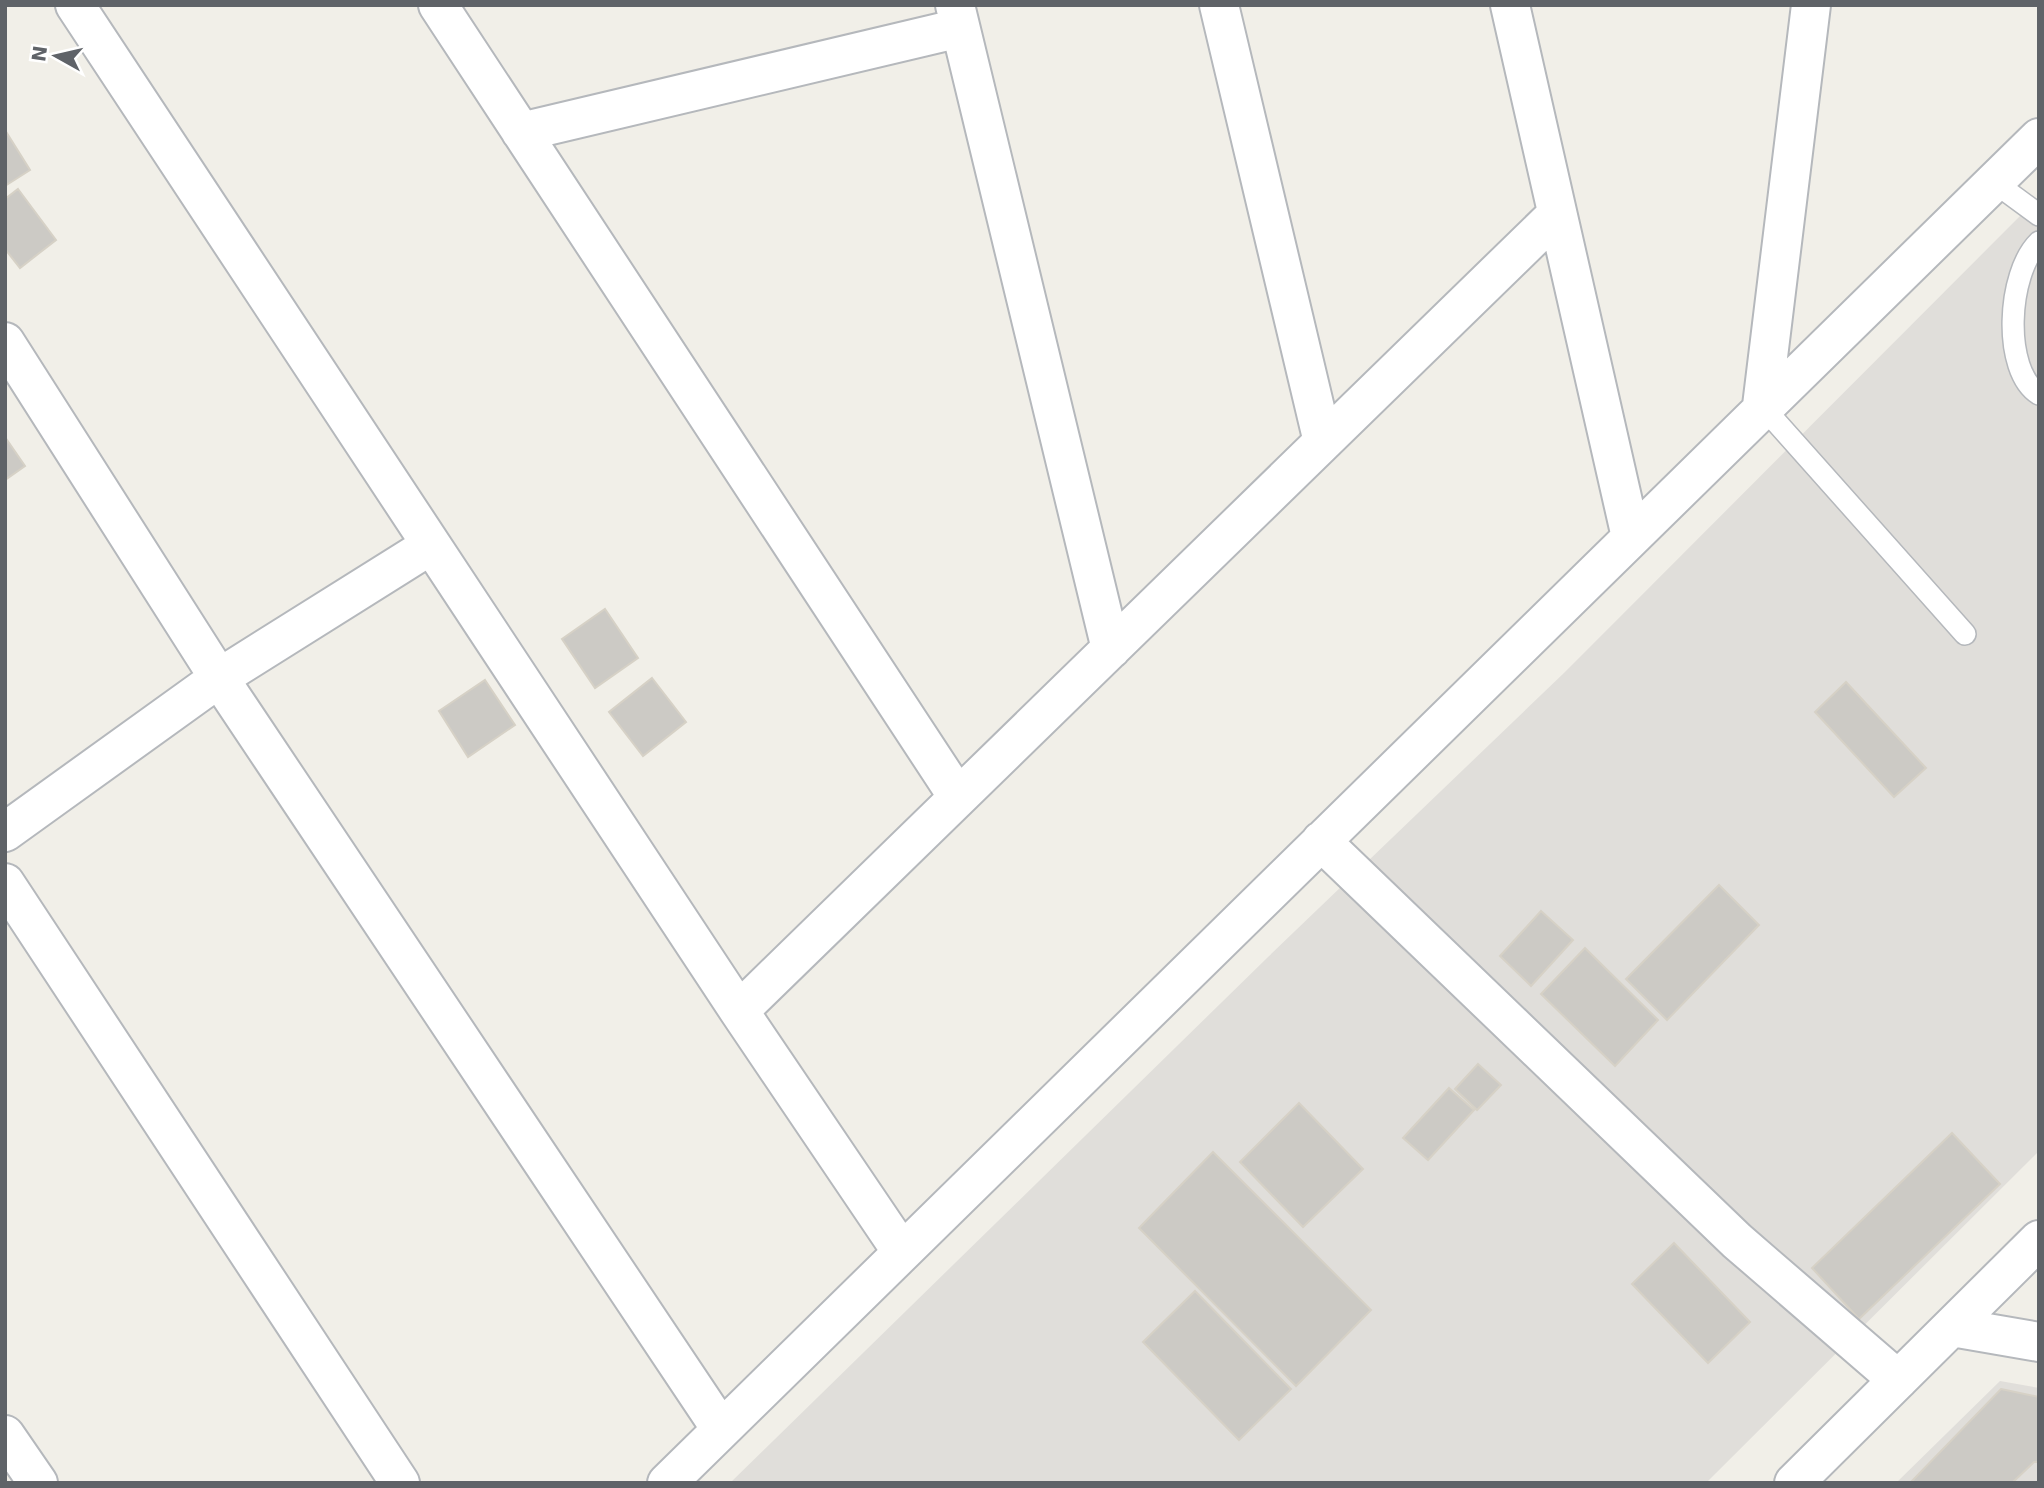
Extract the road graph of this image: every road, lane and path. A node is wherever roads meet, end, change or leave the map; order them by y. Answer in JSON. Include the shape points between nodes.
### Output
{"nodes":[{"id":1,"x":75,"y":5,"type":"edge"},
{"id":2,"x":438,"y":5,"type":"edge"},
{"id":3,"x":1219,"y":5,"type":"edge"},
{"id":4,"x":1510,"y":5,"type":"edge"},
{"id":5,"x":1811,"y":5,"type":"edge"},
{"id":6,"x":958,"y":17,"type":"edge"},
{"id":7,"x":521,"y":132,"type":"junction"},
{"id":8,"x":2033,"y":150,"type":"edge"},
{"id":9,"x":1994,"y":182,"type":"junction"},
{"id":10,"x":1557,"y":214,"type":"junction"},
{"id":11,"x":2039,"y":215,"type":"edge"},
{"id":12,"x":2039,"y":242,"type":"edge"},
{"id":13,"x":5,"y":342,"type":"edge"},
{"id":14,"x":2039,"y":394,"type":"edge"},
{"id":15,"x":1762,"y":406,"type":"junction"},
{"id":16,"x":1323,"y":442,"type":"junction"},
{"id":17,"x":1632,"y":537,"type":"junction"},
{"id":18,"x":431,"y":545,"type":"junction"},
{"id":19,"x":1965,"y":634,"type":"dead end"},
{"id":20,"x":1111,"y":649,"type":"junction"},
{"id":21,"x":219,"y":678,"type":"junction"},
{"id":22,"x":958,"y":797,"type":"junction"},
{"id":23,"x":5,"y":832,"type":"edge"},
{"id":24,"x":1321,"y":841,"type":"junction"},
{"id":25,"x":5,"y":883,"type":"edge"},
{"id":26,"x":739,"y":1011,"type":"junction"},
{"id":27,"x":2039,"y":1240,"type":"edge"},
{"id":28,"x":902,"y":1252,"type":"junction"},
{"id":29,"x":1952,"y":1327,"type":"junction"},
{"id":30,"x":2039,"y":1342,"type":"edge"},
{"id":31,"x":1898,"y":1380,"type":"junction"},
{"id":32,"x":721,"y":1429,"type":"junction"},
{"id":33,"x":5,"y":1436,"type":"edge"},
{"id":34,"x":33,"y":1481,"type":"edge"},
{"id":35,"x":400,"y":1483,"type":"edge"},
{"id":36,"x":667,"y":1483,"type":"edge"},
{"id":37,"x":1794,"y":1483,"type":"edge"}],
"edges":[{"from":1,"to":18,"type":"street"},
{"from":2,"to":7,"type":"street"},
{"from":3,"to":16,"type":"street"},
{"from":4,"to":10,"type":"street"},
{"from":5,"to":15,"type":"street"},
{"from":6,"to":7,"type":"street"},
{"from":6,"to":20,"type":"street"},
{"from":7,"to":22,"type":"street"},
{"from":8,"to":9,"type":"street"},
{"from":9,"to":11,"type":"lane"},
{"from":9,"to":15,"type":"street"},
{"from":10,"to":16,"type":"street"},
{"from":10,"to":17,"type":"street"},
{"from":12,"to":14,"type":"lane","via":[[2022,266],[2012,313],[2022,379]]},
{"from":13,"to":21,"type":"street"},
{"from":15,"to":17,"type":"street"},
{"from":15,"to":19,"type":"lane"},
{"from":16,"to":20,"type":"street"},
{"from":17,"to":24,"type":"street"},
{"from":18,"to":21,"type":"street"},
{"from":18,"to":26,"type":"street"},
{"from":20,"to":22,"type":"street"},
{"from":21,"to":23,"type":"street"},
{"from":21,"to":32,"type":"street"},
{"from":22,"to":26,"type":"street"},
{"from":24,"to":28,"type":"street"},
{"from":24,"to":31,"type":"street","via":[[1737,1241]]},
{"from":25,"to":35,"type":"street"},
{"from":26,"to":28,"type":"street"},
{"from":27,"to":29,"type":"street"},
{"from":28,"to":32,"type":"street"},
{"from":29,"to":30,"type":"street"},
{"from":29,"to":31,"type":"street"},
{"from":31,"to":37,"type":"street"},
{"from":32,"to":36,"type":"street"},
{"from":33,"to":34,"type":"street"}]}
